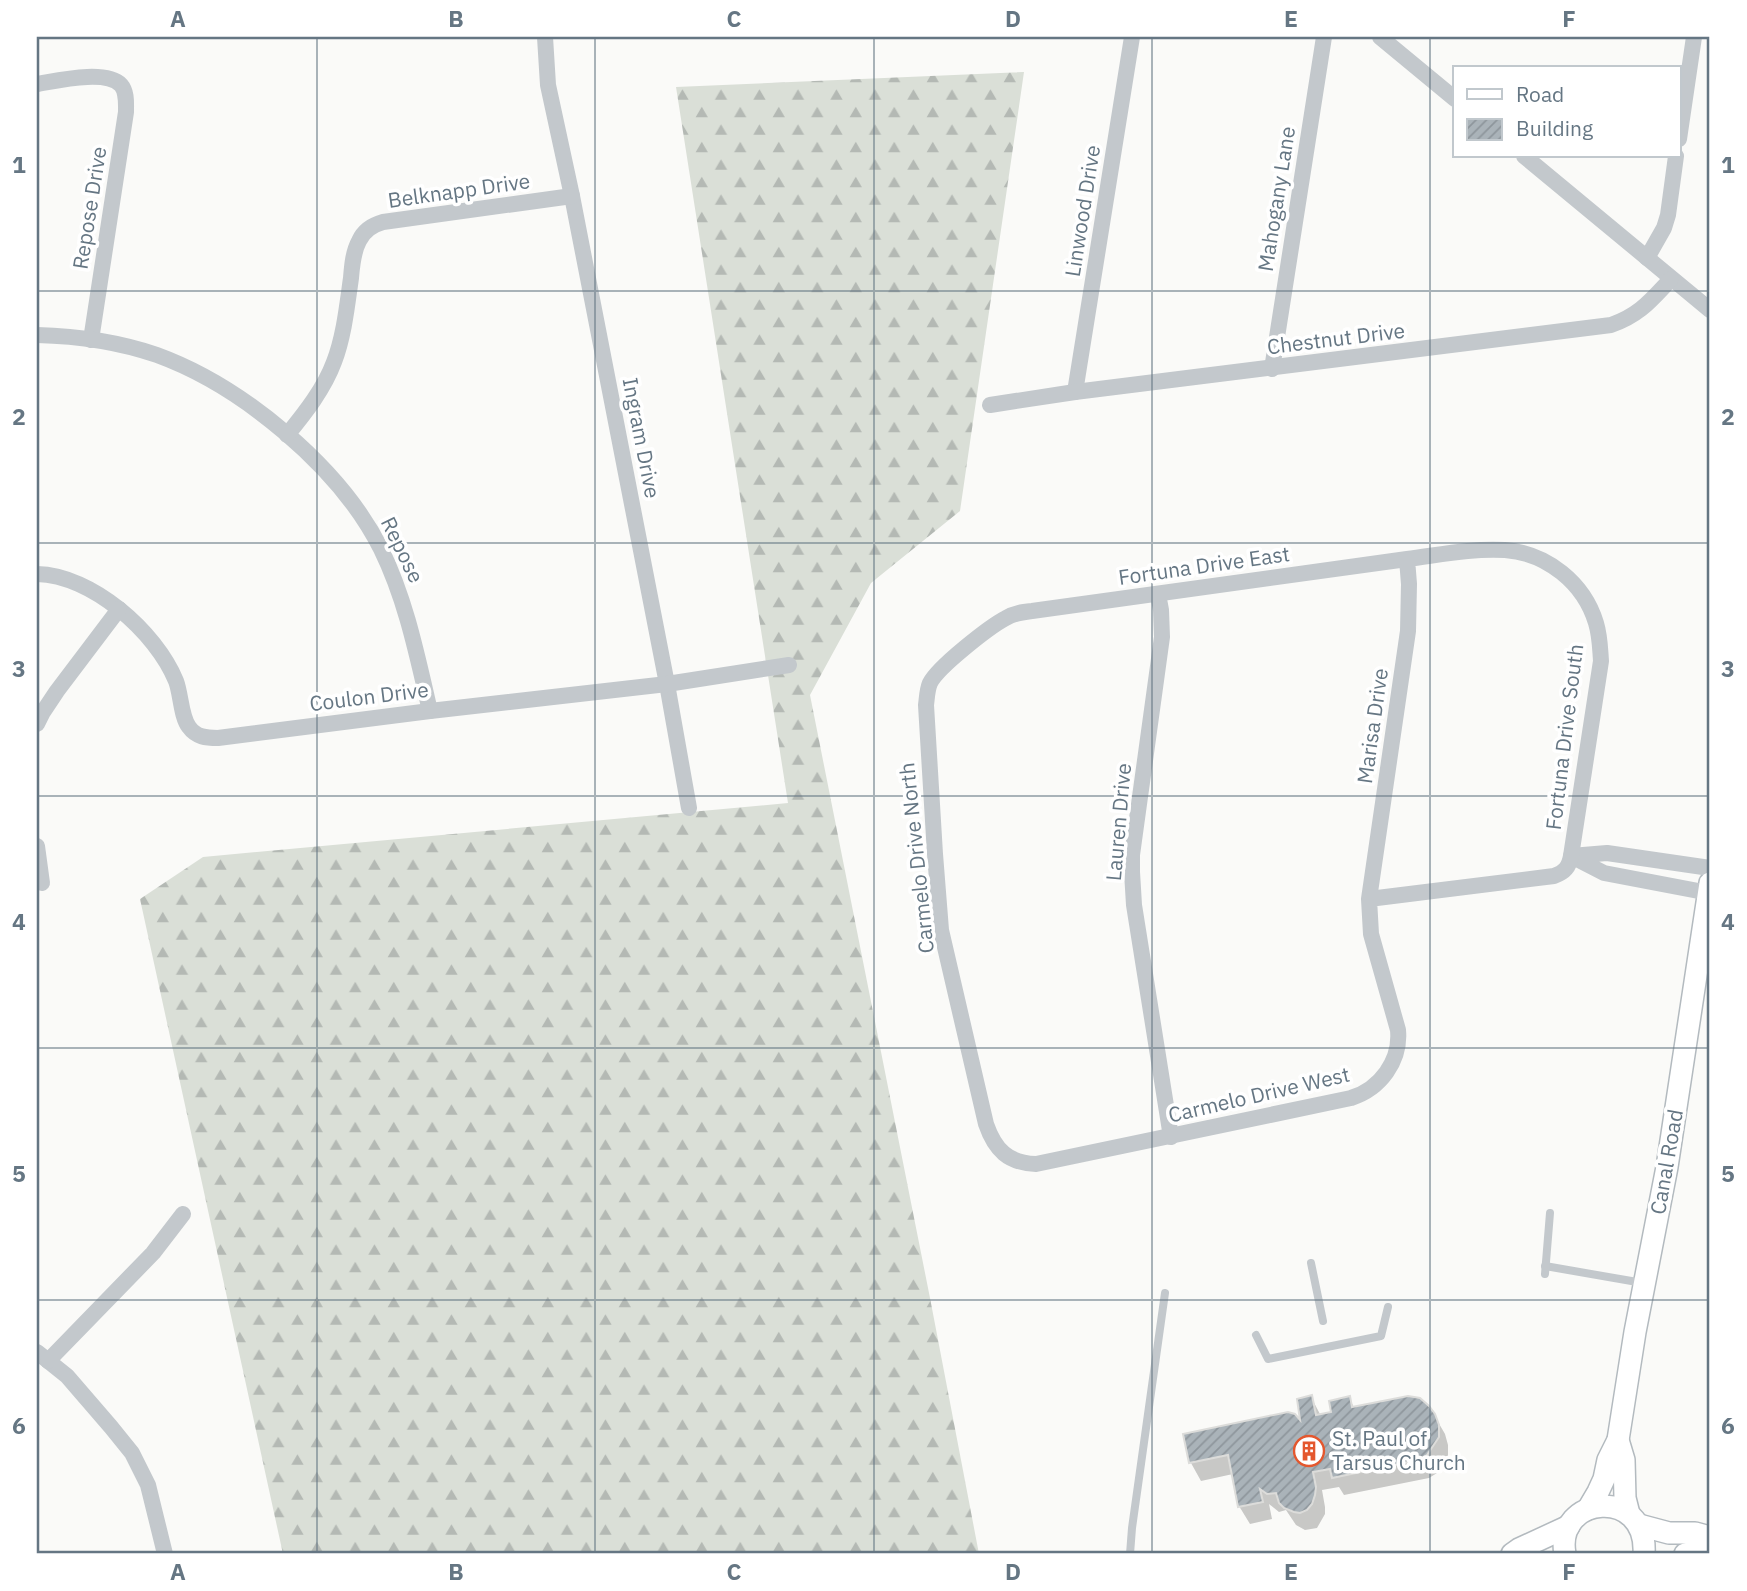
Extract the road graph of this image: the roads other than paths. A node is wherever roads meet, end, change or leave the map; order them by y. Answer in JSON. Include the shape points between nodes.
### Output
{"nodes":[{"id":1,"x":545,"y":37,"type":"edge"},
{"id":2,"x":1132,"y":37,"type":"edge"},
{"id":3,"x":1324,"y":37,"type":"edge"},
{"id":4,"x":1380,"y":37,"type":"edge"},
{"id":5,"x":1693,"y":37,"type":"edge"},
{"id":6,"x":37,"y":84,"type":"edge"},
{"id":7,"x":1453,"y":97,"type":"edge"},
{"id":8,"x":1680,"y":132,"type":"edge"},
{"id":9,"x":1526,"y":158,"type":"edge"},
{"id":10,"x":1676,"y":158,"type":"edge"},
{"id":11,"x":572,"y":196,"type":"junction"},
{"id":12,"x":1647,"y":258,"type":"junction"},
{"id":13,"x":1671,"y":279,"type":"junction"},
{"id":14,"x":1710,"y":310,"type":"edge"},
{"id":15,"x":37,"y":335,"type":"edge"},
{"id":16,"x":91,"y":340,"type":"junction"},
{"id":17,"x":1272,"y":369,"type":"junction"},
{"id":18,"x":1075,"y":392,"type":"junction"},
{"id":19,"x":990,"y":405,"type":"dead end"},
{"id":20,"x":287,"y":435,"type":"junction"},
{"id":21,"x":1462,"y":552,"type":"joint"},
{"id":22,"x":1407,"y":559,"type":"junction"},
{"id":23,"x":37,"y":574,"type":"edge"},
{"id":24,"x":1158,"y":594,"type":"junction"},
{"id":25,"x":119,"y":609,"type":"junction"},
{"id":26,"x":962,"y":650,"type":"joint"},
{"id":27,"x":789,"y":665,"type":"dead end"},
{"id":28,"x":667,"y":684,"type":"junction"},
{"id":29,"x":430,"y":711,"type":"junction"},
{"id":30,"x":37,"y":724,"type":"edge"},
{"id":31,"x":689,"y":808,"type":"dead end"},
{"id":32,"x":37,"y":846,"type":"edge"},
{"id":33,"x":1571,"y":856,"type":"junction"},
{"id":34,"x":1710,"y":868,"type":"edge"},
{"id":35,"x":42,"y":883,"type":"dead end"},
{"id":36,"x":1709,"y":888,"type":"edge"},
{"id":37,"x":1369,"y":900,"type":"junction"},
{"id":38,"x":1171,"y":1137,"type":"junction"},
{"id":39,"x":1001,"y":1151,"type":"joint"},
{"id":40,"x":1550,"y":1213,"type":"dead end"},
{"id":41,"x":183,"y":1214,"type":"dead end"},
{"id":42,"x":1311,"y":1263,"type":"dead end"},
{"id":43,"x":1644,"y":1283,"type":"junction"},
{"id":44,"x":1165,"y":1293,"type":"dead end"},
{"id":45,"x":1388,"y":1307,"type":"dead end"},
{"id":46,"x":1323,"y":1321,"type":"dead end"},
{"id":47,"x":1256,"y":1335,"type":"dead end"},
{"id":48,"x":43,"y":1357,"type":"edge"},
{"id":49,"x":1618,"y":1440,"type":"junction"},
{"id":50,"x":1588,"y":1509,"type":"junction"},
{"id":51,"x":1634,"y":1520,"type":"junction"},
{"id":52,"x":1569,"y":1526,"type":"junction"},
{"id":53,"x":1710,"y":1537,"type":"edge"},
{"id":54,"x":1710,"y":1543,"type":"edge"},
{"id":55,"x":165,"y":1554,"type":"edge"},
{"id":56,"x":1130,"y":1554,"type":"edge"},
{"id":57,"x":1512,"y":1554,"type":"edge"},
{"id":58,"x":1564,"y":1554,"type":"edge"},
{"id":59,"x":1644,"y":1554,"type":"edge"},
{"id":60,"x":1685,"y":1554,"type":"edge"}],
"edges":[{"from":1,"to":11,"type":"street","name":"Ingram Drive","via":[[547,76]]},
{"from":2,"to":18,"type":"street","name":"Linwood Drive"},
{"from":3,"to":17,"type":"street","name":"Mahogany Lane"},
{"from":4,"to":7,"type":"street"},
{"from":5,"to":8,"type":"street"},
{"from":6,"to":16,"type":"street","name":"Repose Drive","via":[[112,79],[120,83],[126,99]]},
{"from":9,"to":12,"type":"street"},
{"from":10,"to":12,"type":"street","via":[[1668,215]]},
{"from":11,"to":20,"type":"street","name":"Belknapp Drive","via":[[383,222],[366,230],[353,259],[335,361],[312,403]]},
{"from":11,"to":28,"type":"street","name":"Ingram Drive"},
{"from":12,"to":13,"type":"street"},
{"from":13,"to":14,"type":"street"},
{"from":13,"to":17,"type":"street","name":"Chestnut Drive","via":[[1634,316],[1611,325]]},
{"from":15,"to":16,"type":"street","name":"Repose"},
{"from":16,"to":20,"type":"street","name":"Repose","via":[[122,345],[187,368],[234,394]]},
{"from":17,"to":18,"type":"street","name":"Chestnut Drive"},
{"from":18,"to":19,"type":"street","name":"Chestnut Drive"},
{"from":20,"to":29,"type":"street","name":"Repose","via":[[352,502],[381,549],[404,603]]},
{"from":21,"to":22,"type":"street","name":"Fortuna Drive East"},
{"from":21,"to":33,"type":"street","name":"Fortuna Drive South","via":[[1521,552],[1549,563],[1580,590],[1595,620],[1601,661]]},
{"from":22,"to":24,"type":"street","name":"Fortuna Drive East"},
{"from":22,"to":37,"type":"street","name":"Marisa Drive","via":[[1408,631]]},
{"from":23,"to":25,"type":"street","name":"Coulon Drive","via":[[62,578]]},
{"from":24,"to":26,"type":"street","name":"Fortuna Drive East","via":[[1015,614]]},
{"from":24,"to":38,"type":"street","name":"Lauren Drive","via":[[1162,637],[1132,872]]},
{"from":25,"to":29,"type":"street","name":"Coulon Drive","via":[[161,652],[176,681],[187,724],[203,738]]},
{"from":25,"to":30,"type":"street"},
{"from":26,"to":39,"type":"street","name":"Carmelo Drive North","via":[[930,683],[926,705],[934,854],[944,942],[986,1124]]},
{"from":27,"to":28,"type":"street","name":"Coulon Drive"},
{"from":28,"to":29,"type":"street","name":"Coulon Drive"},
{"from":28,"to":31,"type":"street","name":"Ingram Drive"},
{"from":32,"to":35,"type":"street"},
{"from":33,"to":34,"type":"street","via":[[1607,853]]},
{"from":33,"to":36,"type":"street","via":[[1604,873]]},
{"from":33,"to":37,"type":"street","via":[[1567,868],[1554,876]]},
{"from":36,"to":43,"type":"street","name":"Canal Road","via":[[1667,1167]]},
{"from":37,"to":38,"type":"street","name":"Carmelo Drive West","via":[[1371,934],[1398,1039],[1394,1060],[1382,1078],[1351,1098]]},
{"from":38,"to":39,"type":"street","name":"Carmelo Drive West","via":[[1036,1164]]},
{"from":40,"to":43,"type":"lane","via":[[1545,1270]]},
{"from":41,"to":48,"type":"street","via":[[153,1253]]},
{"from":42,"to":46,"type":"lane"},
{"from":43,"to":49,"type":"street","name":"Canal Road"},
{"from":44,"to":56,"type":"lane"},
{"from":45,"to":47,"type":"lane","via":[[1381,1336],[1268,1359]]},
{"from":48,"to":55,"type":"street","via":[[67,1376],[132,1453],[148,1485]]},
{"from":49,"to":50,"type":"street","name":"Canal Road"},
{"from":49,"to":51,"type":"street","name":"Canal Road","via":[[1624,1460],[1625,1498]]},
{"from":50,"to":51,"type":"street","via":[[1616,1507]]},
{"from":50,"to":52,"type":"street"},
{"from":51,"to":53,"type":"street","via":[[1669,1532]]},
{"from":51,"to":59,"type":"street","name":"Canal Road","via":[[1644,1539]]},
{"from":52,"to":57,"type":"street"},
{"from":52,"to":58,"type":"street"},
{"from":54,"to":60,"type":"street"}]}
